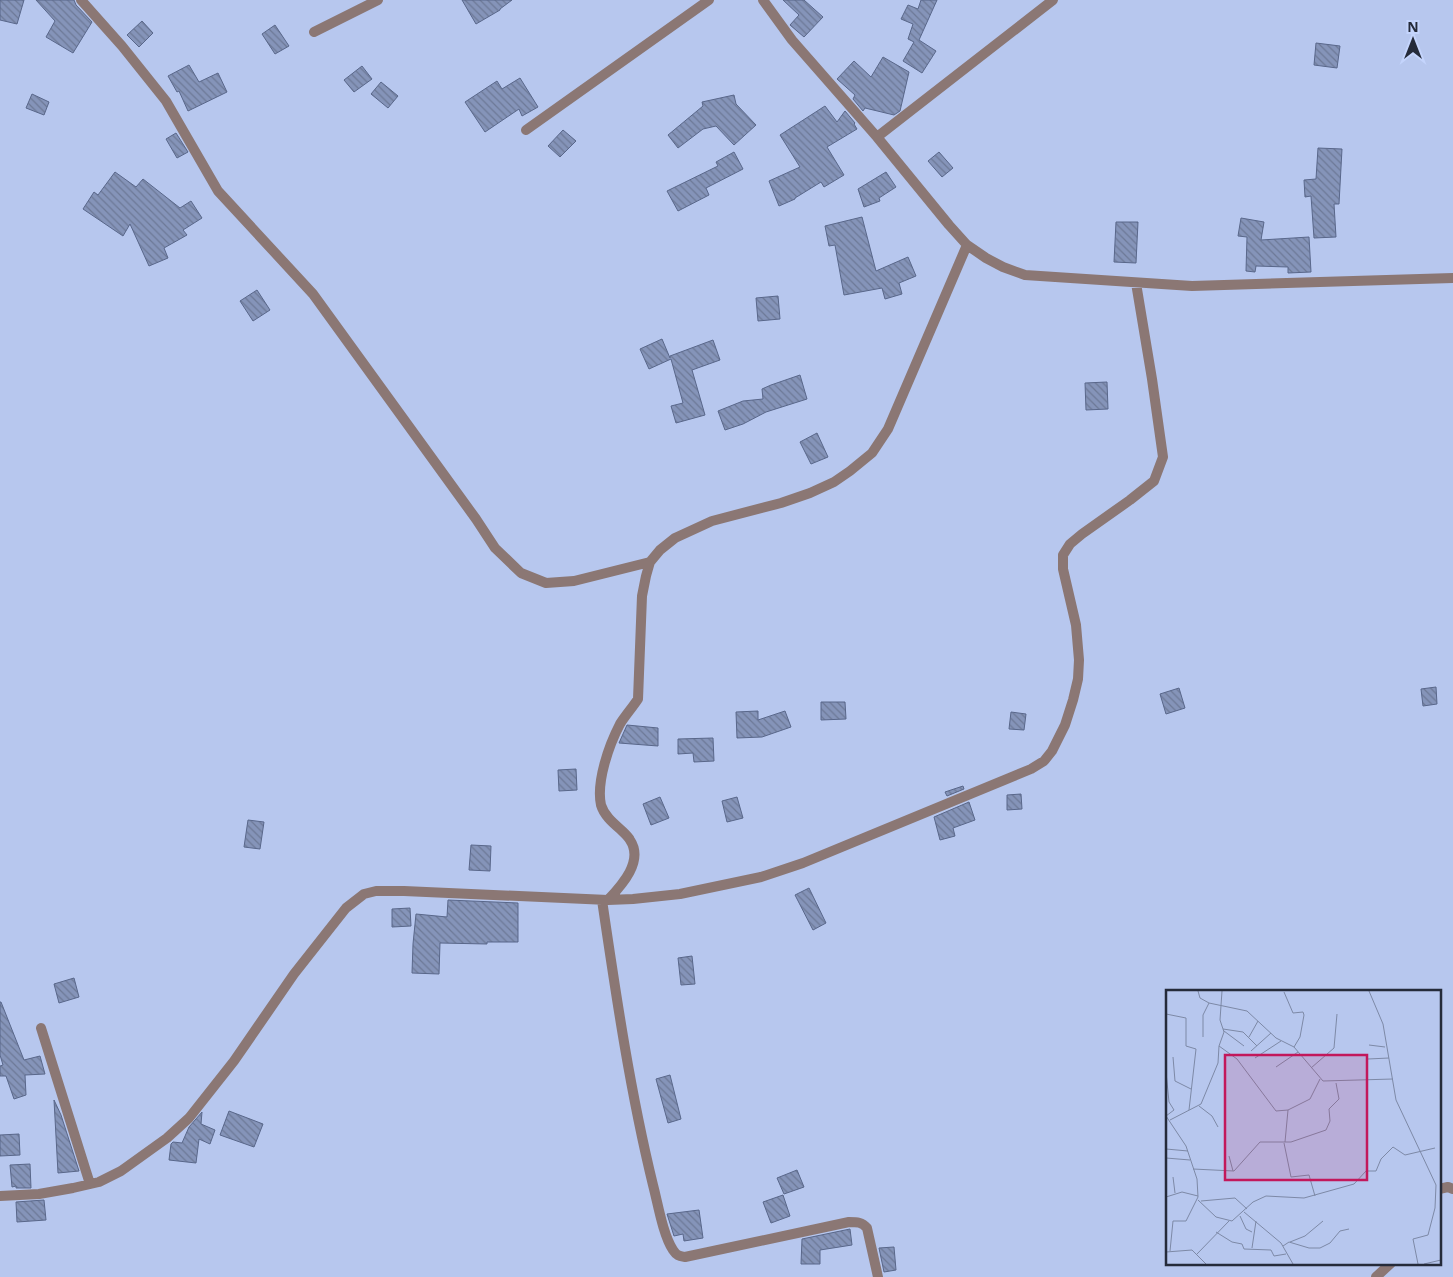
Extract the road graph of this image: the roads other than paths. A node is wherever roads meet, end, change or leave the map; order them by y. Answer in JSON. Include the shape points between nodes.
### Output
{"nodes":[{"id":1,"x":81,"y":0,"type":"edge"},
{"id":2,"x":378,"y":0,"type":"edge"},
{"id":3,"x":709,"y":0,"type":"edge"},
{"id":4,"x":763,"y":0,"type":"edge"},
{"id":5,"x":1054,"y":0,"type":"edge"},
{"id":6,"x":314,"y":32,"type":"dead end"},
{"id":7,"x":526,"y":130,"type":"dead end"},
{"id":8,"x":877,"y":136,"type":"junction"},
{"id":9,"x":967,"y":244,"type":"junction"},
{"id":10,"x":1453,"y":278,"type":"edge"},
{"id":11,"x":1136,"y":283,"type":"junction"},
{"id":12,"x":650,"y":562,"type":"junction"},
{"id":13,"x":605,"y":900,"type":"junction"},
{"id":14,"x":41,"y":1028,"type":"dead end"},
{"id":15,"x":90,"y":1184,"type":"junction"},
{"id":16,"x":1440,"y":1189,"type":"edge"},
{"id":17,"x":1453,"y":1189,"type":"edge"},
{"id":18,"x":0,"y":1196,"type":"edge"},
{"id":19,"x":1390,"y":1264,"type":"edge"},
{"id":20,"x":878,"y":1277,"type":"edge"},
{"id":21,"x":1376,"y":1277,"type":"edge"}],
"edges":[{"from":1,"to":12,"type":"street","via":[[166,101],[218,191],[313,294],[495,548],[521,573],[546,583],[574,582]]},
{"from":2,"to":6,"type":"street"},
{"from":3,"to":7,"type":"street"},
{"from":4,"to":8,"type":"street","via":[[792,40]]},
{"from":5,"to":8,"type":"street"},
{"from":8,"to":9,"type":"street"},
{"from":9,"to":11,"type":"street","via":[[995,263],[1026,275]]},
{"from":9,"to":12,"type":"street","via":[[888,429],[872,453],[834,482],[810,493],[712,521],[676,538]]},
{"from":10,"to":11,"type":"street","via":[[1192,286]]},
{"from":11,"to":13,"type":"street","via":[[1163,457],[1154,481],[1082,534],[1063,555],[1063,569],[1076,625],[1078,679],[1065,725],[1052,751],[1032,769],[761,877],[680,894]]},
{"from":12,"to":13,"type":"street","via":[[642,596],[638,699],[612,740],[601,778],[603,812],[630,840],[635,859],[621,886]]},
{"from":13,"to":15,"type":"street","via":[[376,891],[364,894],[346,908],[188,1118],[121,1171]]},
{"from":13,"to":20,"type":"street","via":[[635,1106],[659,1209],[673,1250],[678,1256],[686,1257],[858,1222],[867,1228]]},
{"from":14,"to":15,"type":"street"},
{"from":15,"to":18,"type":"street","via":[[39,1194]]},
{"from":16,"to":17,"type":"street"},
{"from":19,"to":21,"type":"street"}]}
